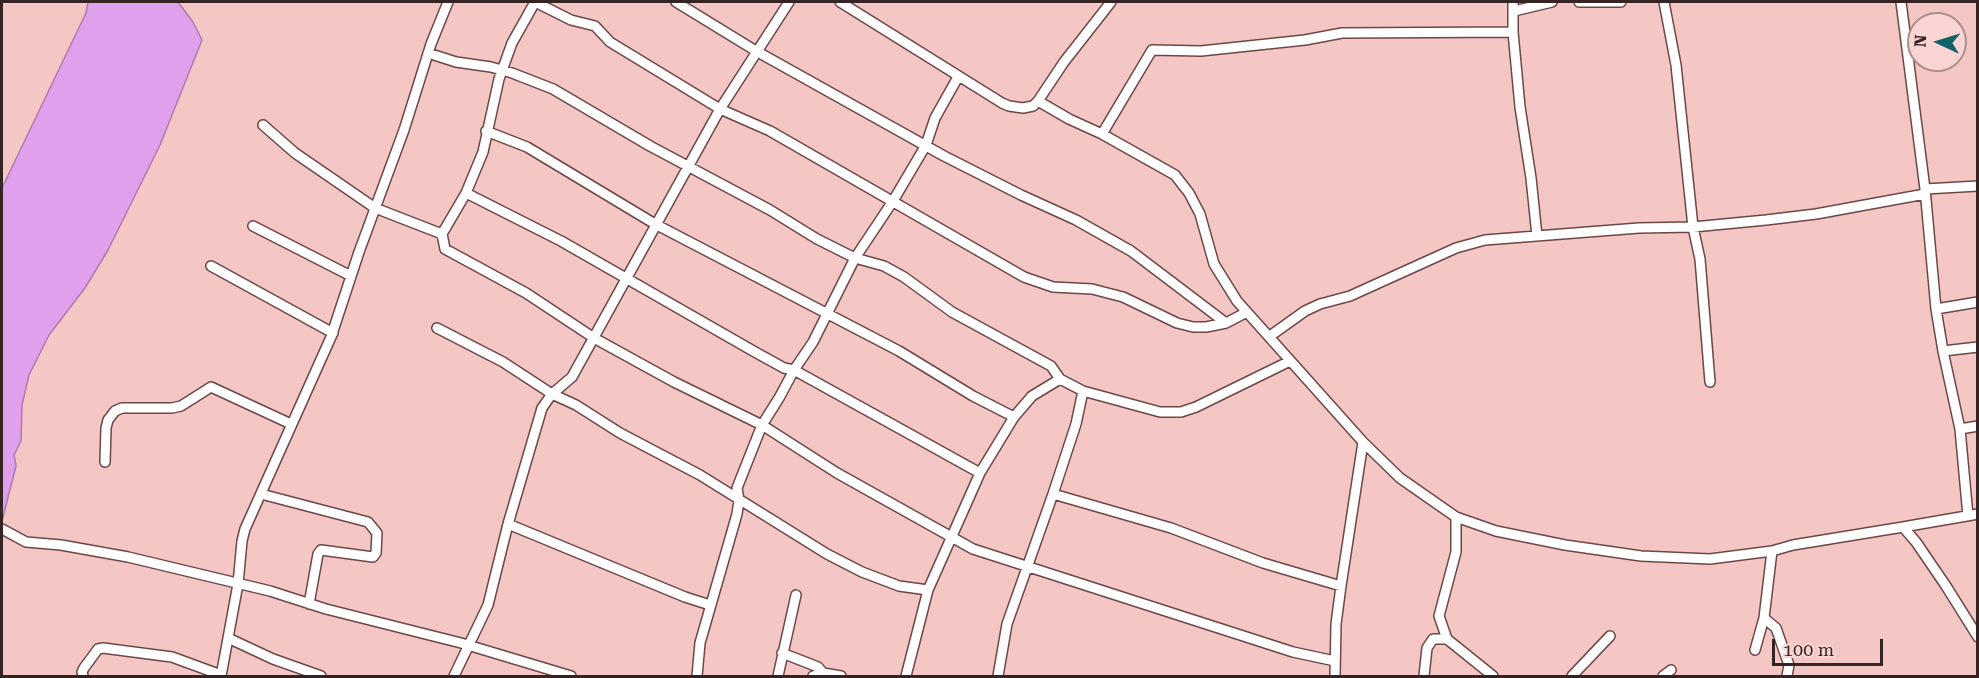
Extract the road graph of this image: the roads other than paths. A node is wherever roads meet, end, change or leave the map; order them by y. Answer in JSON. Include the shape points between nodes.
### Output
{"nodes":[{"id":1,"x":448,"y":2,"type":"edge"},
{"id":2,"x":535,"y":2,"type":"edge"},
{"id":3,"x":676,"y":2,"type":"edge"},
{"id":4,"x":789,"y":2,"type":"edge"},
{"id":5,"x":840,"y":2,"type":"edge"},
{"id":6,"x":1111,"y":2,"type":"edge"},
{"id":7,"x":1552,"y":2,"type":"edge"},
{"id":8,"x":1579,"y":2,"type":"edge"},
{"id":9,"x":1621,"y":2,"type":"edge"},
{"id":10,"x":1664,"y":2,"type":"edge"},
{"id":11,"x":1901,"y":2,"type":"edge"},
{"id":12,"x":1514,"y":6,"type":"edge"},
{"id":13,"x":1513,"y":32,"type":"junction"},
{"id":14,"x":756,"y":51,"type":"junction"},
{"id":15,"x":428,"y":53,"type":"junction"},
{"id":16,"x":502,"y":70,"type":"junction"},
{"id":17,"x":958,"y":77,"type":"junction"},
{"id":18,"x":1038,"y":101,"type":"junction"},
{"id":19,"x":720,"y":109,"type":"junction"},
{"id":20,"x":263,"y":125,"type":"dead end"},
{"id":21,"x":486,"y":131,"type":"junction"},
{"id":22,"x":1102,"y":134,"type":"junction"},
{"id":23,"x":926,"y":145,"type":"junction"},
{"id":24,"x":689,"y":166,"type":"junction"},
{"id":25,"x":1977,"y":186,"type":"edge"},
{"id":26,"x":1925,"y":192,"type":"junction"},
{"id":27,"x":466,"y":193,"type":"junction"},
{"id":28,"x":893,"y":201,"type":"junction"},
{"id":29,"x":375,"y":208,"type":"junction"},
{"id":30,"x":655,"y":224,"type":"junction"},
{"id":31,"x":253,"y":226,"type":"dead end"},
{"id":32,"x":1693,"y":227,"type":"junction"},
{"id":33,"x":442,"y":234,"type":"junction"},
{"id":34,"x":1537,"y":236,"type":"junction"},
{"id":35,"x":855,"y":258,"type":"junction"},
{"id":36,"x":211,"y":266,"type":"dead end"},
{"id":37,"x":351,"y":276,"type":"junction"},
{"id":38,"x":626,"y":280,"type":"junction"},
{"id":39,"x":1977,"y":303,"type":"edge"},
{"id":40,"x":1936,"y":309,"type":"junction"},
{"id":41,"x":1247,"y":312,"type":"junction"},
{"id":42,"x":827,"y":315,"type":"junction"},
{"id":43,"x":1226,"y":322,"type":"junction"},
{"id":44,"x":437,"y":328,"type":"dead end"},
{"id":45,"x":333,"y":333,"type":"junction"},
{"id":46,"x":1270,"y":336,"type":"junction"},
{"id":47,"x":594,"y":338,"type":"junction"},
{"id":48,"x":1977,"y":347,"type":"edge"},
{"id":49,"x":1943,"y":351,"type":"junction"},
{"id":50,"x":1290,"y":361,"type":"junction"},
{"id":51,"x":794,"y":369,"type":"junction"},
{"id":52,"x":1060,"y":379,"type":"junction"},
{"id":53,"x":1710,"y":382,"type":"dead end"},
{"id":54,"x":1083,"y":392,"type":"junction"},
{"id":55,"x":552,"y":394,"type":"junction"},
{"id":56,"x":1014,"y":417,"type":"junction"},
{"id":57,"x":291,"y":424,"type":"junction"},
{"id":58,"x":762,"y":425,"type":"junction"},
{"id":59,"x":1977,"y":426,"type":"edge"},
{"id":60,"x":1960,"y":429,"type":"junction"},
{"id":61,"x":1363,"y":442,"type":"junction"},
{"id":62,"x":105,"y":462,"type":"dead end"},
{"id":63,"x":980,"y":473,"type":"junction"},
{"id":64,"x":261,"y":494,"type":"junction"},
{"id":65,"x":1053,"y":494,"type":"junction"},
{"id":66,"x":739,"y":500,"type":"junction"},
{"id":67,"x":1972,"y":515,"type":"edge"},
{"id":68,"x":1456,"y":517,"type":"junction"},
{"id":69,"x":508,"y":524,"type":"junction"},
{"id":70,"x":1903,"y":527,"type":"junction"},
{"id":71,"x":2,"y":529,"type":"edge"},
{"id":72,"x":950,"y":538,"type":"junction"},
{"id":73,"x":1772,"y":551,"type":"junction"},
{"id":74,"x":1027,"y":568,"type":"junction"},
{"id":75,"x":238,"y":584,"type":"junction"},
{"id":76,"x":1341,"y":586,"type":"junction"},
{"id":77,"x":928,"y":590,"type":"junction"},
{"id":78,"x":796,"y":596,"type":"dead end"},
{"id":79,"x":309,"y":604,"type":"junction"},
{"id":80,"x":710,"y":605,"type":"junction"},
{"id":81,"x":1764,"y":618,"type":"junction"},
{"id":82,"x":1611,"y":636,"type":"dead end"},
{"id":83,"x":1977,"y":637,"type":"edge"},
{"id":84,"x":228,"y":638,"type":"junction"},
{"id":85,"x":1447,"y":639,"type":"junction"},
{"id":86,"x":468,"y":645,"type":"junction"},
{"id":87,"x":1755,"y":650,"type":"dead end"},
{"id":88,"x":782,"y":653,"type":"junction"},
{"id":89,"x":1335,"y":661,"type":"junction"},
{"id":90,"x":1671,"y":670,"type":"dead end"},
{"id":91,"x":823,"y":673,"type":"junction"},
{"id":92,"x":83,"y":676,"type":"edge"},
{"id":93,"x":221,"y":676,"type":"edge"},
{"id":94,"x":321,"y":676,"type":"edge"},
{"id":95,"x":454,"y":676,"type":"edge"},
{"id":96,"x":571,"y":676,"type":"edge"},
{"id":97,"x":697,"y":676,"type":"edge"},
{"id":98,"x":778,"y":676,"type":"edge"},
{"id":99,"x":813,"y":676,"type":"edge"},
{"id":100,"x":841,"y":676,"type":"edge"},
{"id":101,"x":906,"y":676,"type":"edge"},
{"id":102,"x":998,"y":676,"type":"edge"},
{"id":103,"x":1335,"y":676,"type":"edge"},
{"id":104,"x":1424,"y":676,"type":"edge"},
{"id":105,"x":1493,"y":676,"type":"edge"},
{"id":106,"x":1572,"y":676,"type":"edge"},
{"id":107,"x":1663,"y":676,"type":"edge"},
{"id":108,"x":1787,"y":676,"type":"edge"}],
"edges":[{"from":1,"to":15,"type":"street"},
{"from":2,"to":16,"type":"street"},
{"from":2,"to":19,"type":"street","via":[[571,20],[595,26],[610,42]]},
{"from":3,"to":14,"type":"street"},
{"from":4,"to":14,"type":"street"},
{"from":5,"to":17,"type":"street"},
{"from":6,"to":18,"type":"street"},
{"from":7,"to":12,"type":"street"},
{"from":8,"to":9,"type":"street"},
{"from":10,"to":32,"type":"street","via":[[1676,65]]},
{"from":11,"to":26,"type":"street"},
{"from":12,"to":13,"type":"street"},
{"from":13,"to":22,"type":"street","via":[[1342,33],[1201,51],[1152,50]]},
{"from":13,"to":34,"type":"street"},
{"from":14,"to":19,"type":"street"},
{"from":14,"to":23,"type":"street"},
{"from":15,"to":16,"type":"street"},
{"from":15,"to":29,"type":"street"},
{"from":16,"to":21,"type":"street"},
{"from":16,"to":24,"type":"street","via":[[553,89]]},
{"from":17,"to":18,"type":"street","via":[[1009,106],[1023,108]]},
{"from":17,"to":23,"type":"street","via":[[935,118]]},
{"from":18,"to":22,"type":"street"},
{"from":19,"to":24,"type":"street"},
{"from":19,"to":28,"type":"street","via":[[770,131]]},
{"from":20,"to":29,"type":"street","via":[[295,153]]},
{"from":21,"to":27,"type":"street","via":[[483,153]]},
{"from":21,"to":30,"type":"street","via":[[527,147]]},
{"from":22,"to":41,"type":"street","via":[[1167,169],[1182,184],[1200,214],[1214,264]]},
{"from":23,"to":28,"type":"street"},
{"from":23,"to":43,"type":"street","via":[[1131,251]]},
{"from":24,"to":30,"type":"street"},
{"from":24,"to":35,"type":"street"},
{"from":25,"to":26,"type":"street"},
{"from":26,"to":32,"type":"street","via":[[1816,214]]},
{"from":26,"to":40,"type":"street"},
{"from":27,"to":33,"type":"street"},
{"from":27,"to":38,"type":"street","via":[[561,241]]},
{"from":28,"to":35,"type":"street"},
{"from":28,"to":43,"type":"street","via":[[1024,277],[1043,284],[1123,297],[1193,327]]},
{"from":29,"to":33,"type":"street"},
{"from":29,"to":37,"type":"street"},
{"from":30,"to":38,"type":"street"},
{"from":30,"to":42,"type":"street"},
{"from":31,"to":37,"type":"street"},
{"from":32,"to":34,"type":"street"},
{"from":32,"to":53,"type":"street","via":[[1700,260]]},
{"from":33,"to":47,"type":"street","via":[[445,249],[526,293]]},
{"from":34,"to":46,"type":"street","via":[[1485,240],[1456,248],[1350,296],[1305,311]]},
{"from":35,"to":42,"type":"street"},
{"from":35,"to":52,"type":"street","via":[[884,266],[904,277],[952,312],[1051,366]]},
{"from":36,"to":45,"type":"street"},
{"from":37,"to":45,"type":"street"},
{"from":38,"to":47,"type":"street"},
{"from":38,"to":51,"type":"street","via":[[784,368]]},
{"from":39,"to":40,"type":"street"},
{"from":40,"to":49,"type":"street"},
{"from":41,"to":43,"type":"street"},
{"from":41,"to":46,"type":"street"},
{"from":42,"to":51,"type":"street"},
{"from":42,"to":56,"type":"street"},
{"from":44,"to":55,"type":"street"},
{"from":45,"to":57,"type":"street"},
{"from":46,"to":50,"type":"street"},
{"from":47,"to":55,"type":"street","via":[[572,377]]},
{"from":47,"to":58,"type":"street"},
{"from":48,"to":49,"type":"street"},
{"from":49,"to":60,"type":"street"},
{"from":50,"to":54,"type":"street","via":[[1181,412],[1160,412]]},
{"from":50,"to":61,"type":"street"},
{"from":51,"to":58,"type":"street"},
{"from":51,"to":63,"type":"street"},
{"from":52,"to":54,"type":"street"},
{"from":52,"to":56,"type":"street","via":[[1032,396]]},
{"from":54,"to":65,"type":"street"},
{"from":55,"to":66,"type":"street"},
{"from":55,"to":69,"type":"street","via":[[542,408]]},
{"from":56,"to":63,"type":"street"},
{"from":57,"to":62,"type":"street","via":[[211,387],[180,406],[115,411],[106,428]]},
{"from":57,"to":64,"type":"street"},
{"from":58,"to":66,"type":"street","via":[[737,488]]},
{"from":58,"to":72,"type":"street","via":[[837,474]]},
{"from":59,"to":60,"type":"street"},
{"from":60,"to":67,"type":"street"},
{"from":61,"to":68,"type":"street","via":[[1400,478]]},
{"from":61,"to":76,"type":"street"},
{"from":63,"to":72,"type":"street"},
{"from":64,"to":75,"type":"street","via":[[243,535]]},
{"from":64,"to":79,"type":"street","via":[[369,522],[377,533],[373,557],[321,550]]},
{"from":65,"to":74,"type":"street"},
{"from":65,"to":76,"type":"street","via":[[1171,528],[1263,563]]},
{"from":66,"to":77,"type":"street","via":[[862,572],[898,586]]},
{"from":66,"to":80,"type":"street"},
{"from":67,"to":70,"type":"street"},
{"from":68,"to":73,"type":"street","via":[[1496,531],[1641,556],[1710,559]]},
{"from":68,"to":85,"type":"street","via":[[1456,552],[1439,616]]},
{"from":69,"to":80,"type":"street"},
{"from":69,"to":86,"type":"street","via":[[488,605]]},
{"from":70,"to":73,"type":"street"},
{"from":70,"to":83,"type":"street"},
{"from":71,"to":75,"type":"street","via":[[26,542],[128,557]]},
{"from":72,"to":74,"type":"street"},
{"from":72,"to":77,"type":"street"},
{"from":73,"to":81,"type":"street"},
{"from":74,"to":89,"type":"street","via":[[1293,652]]},
{"from":74,"to":102,"type":"street","via":[[1007,624]]},
{"from":75,"to":79,"type":"street"},
{"from":75,"to":84,"type":"street"},
{"from":76,"to":89,"type":"street"},
{"from":77,"to":101,"type":"street"},
{"from":78,"to":88,"type":"street"},
{"from":79,"to":86,"type":"street"},
{"from":80,"to":97,"type":"street"},
{"from":81,"to":87,"type":"street"},
{"from":81,"to":108,"type":"street","via":[[1776,628],[1789,665]]},
{"from":82,"to":106,"type":"street"},
{"from":84,"to":93,"type":"street"},
{"from":84,"to":94,"type":"street"},
{"from":85,"to":104,"type":"street","via":[[1433,639],[1427,648]]},
{"from":85,"to":105,"type":"street"},
{"from":86,"to":95,"type":"street"},
{"from":86,"to":96,"type":"street"},
{"from":88,"to":91,"type":"street","via":[[818,667]]},
{"from":88,"to":98,"type":"street"},
{"from":89,"to":103,"type":"street"},
{"from":90,"to":107,"type":"street"},
{"from":91,"to":99,"type":"street"},
{"from":91,"to":100,"type":"street"},
{"from":92,"to":93,"type":"street","via":[[84,668],[103,648],[172,657]]}]}
